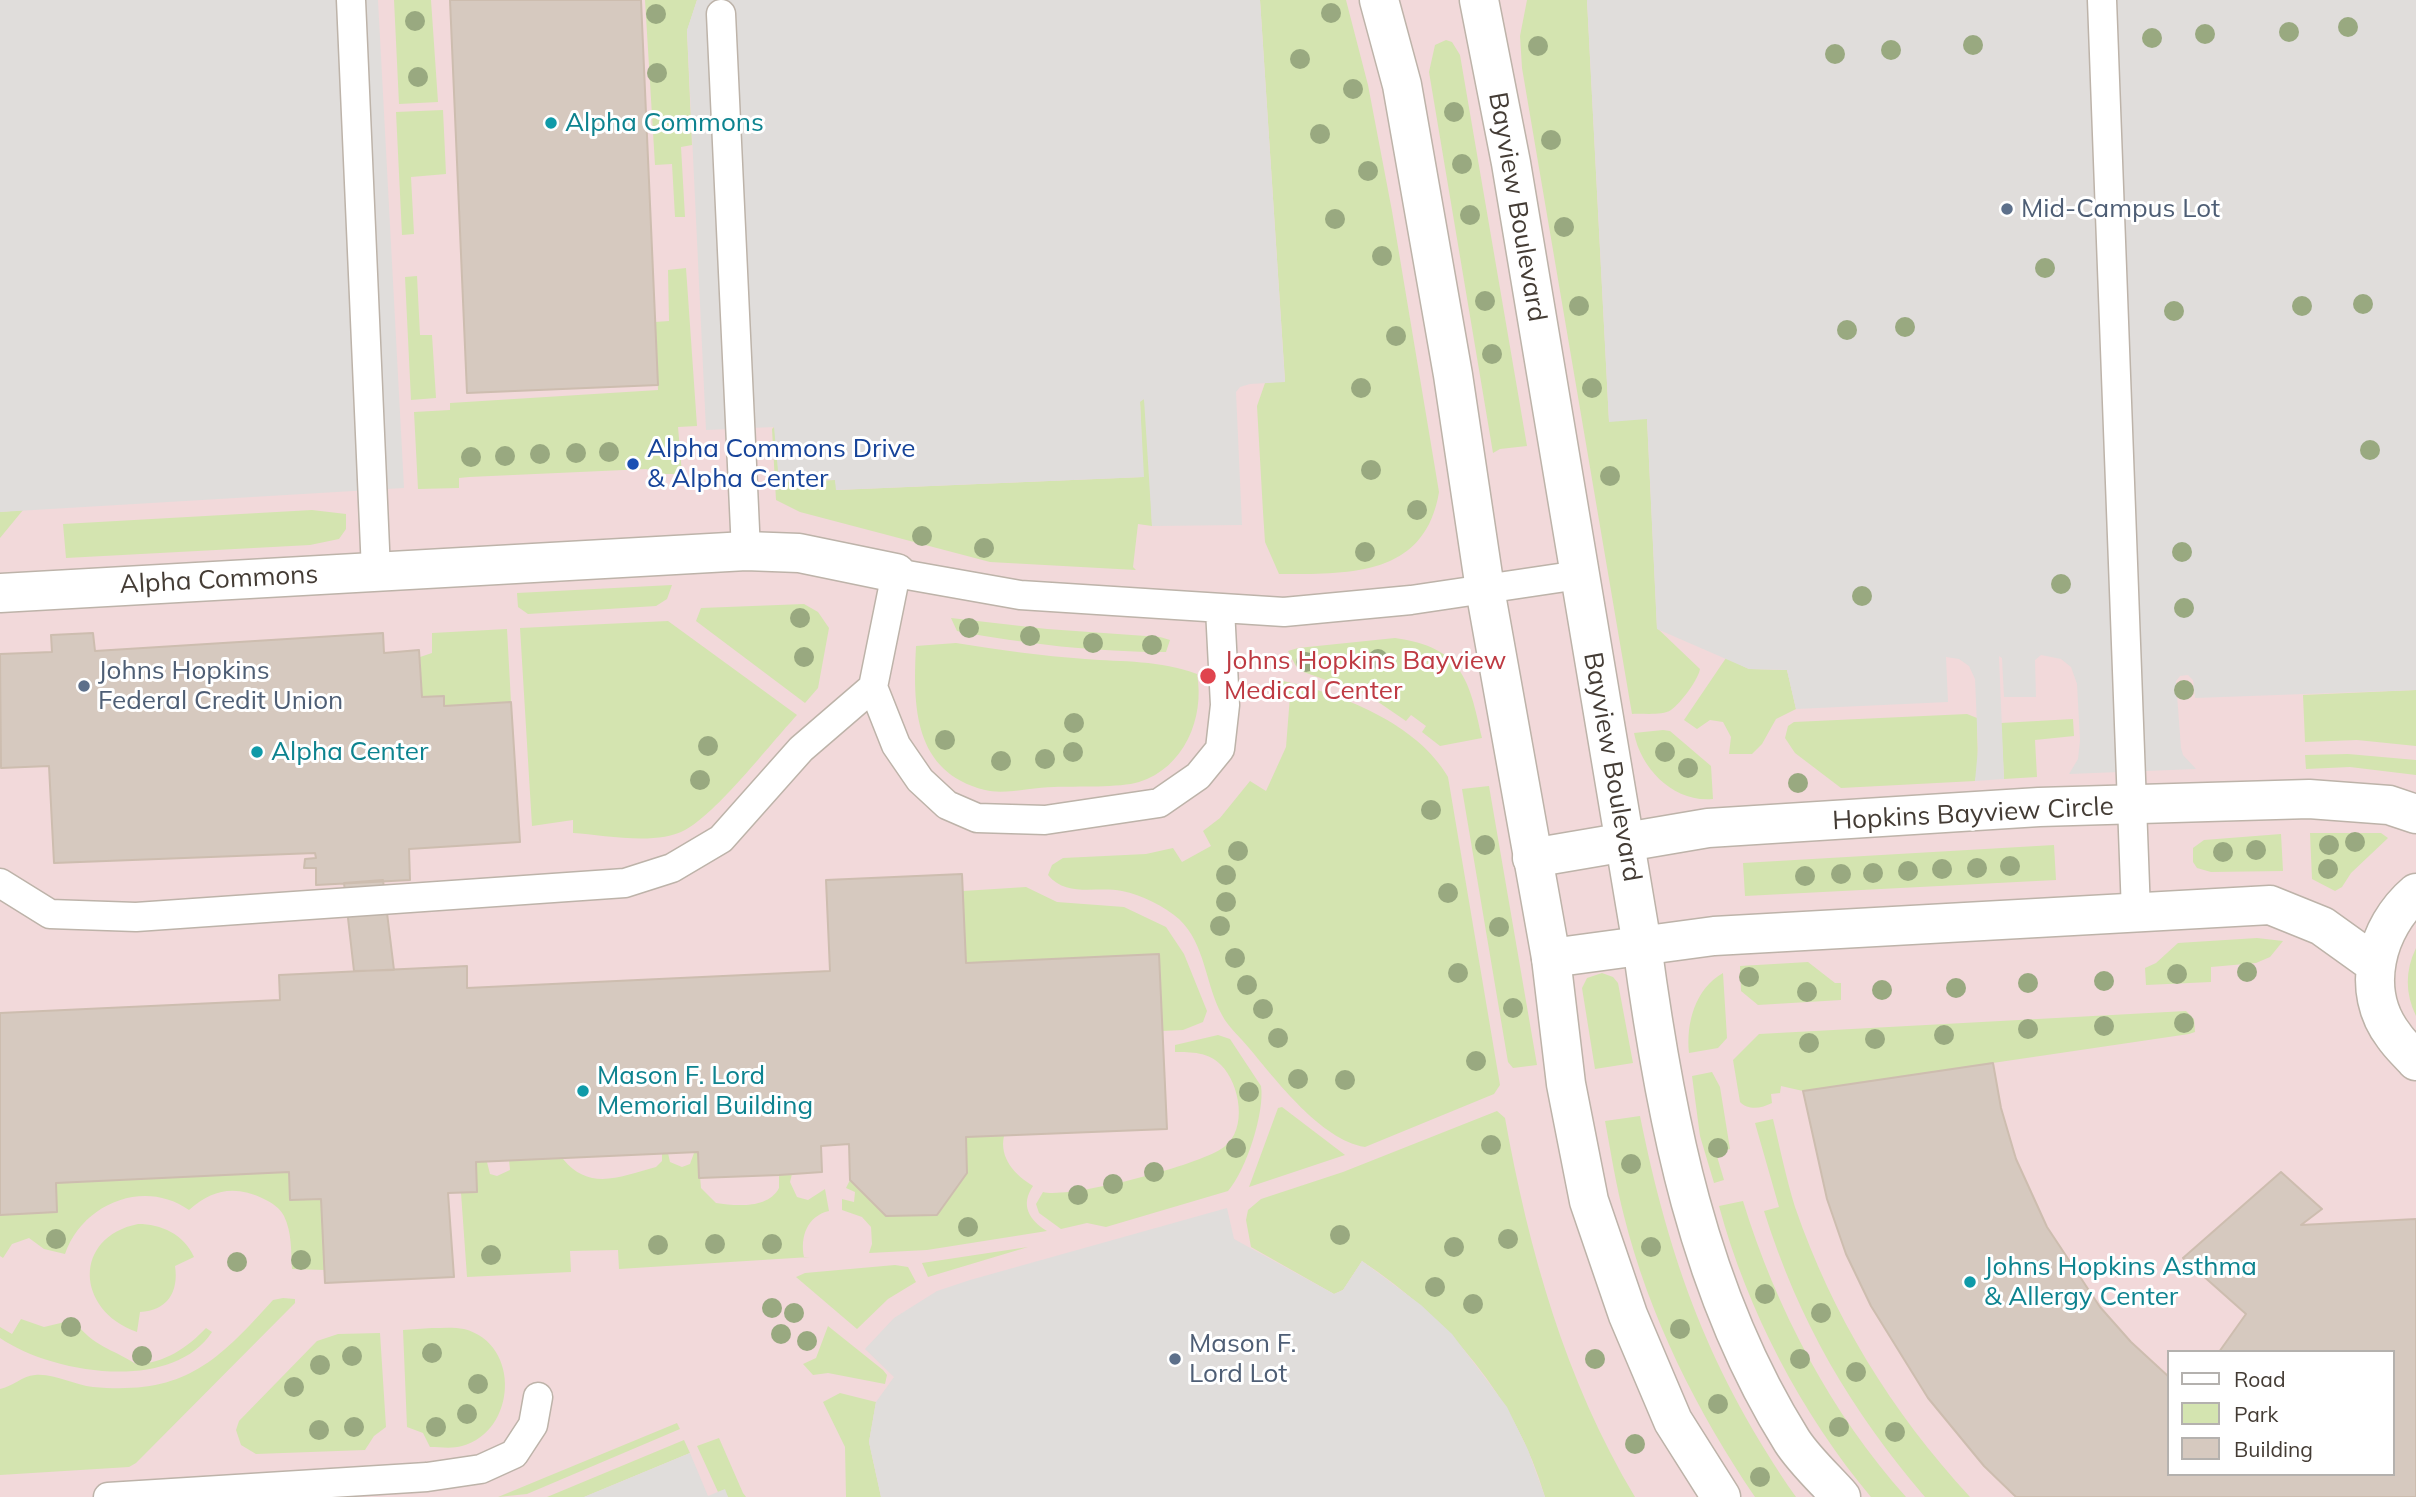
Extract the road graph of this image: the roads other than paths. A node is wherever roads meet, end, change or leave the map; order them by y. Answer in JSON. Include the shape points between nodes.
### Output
{"nodes":[{"id":1,"x":351,"y":0,"type":"edge"},
{"id":2,"x":1379,"y":0,"type":"edge"},
{"id":3,"x":1479,"y":0,"type":"edge"},
{"id":4,"x":2102,"y":0,"type":"edge"},
{"id":5,"x":721,"y":14,"type":"dead end"},
{"id":6,"x":746,"y":551,"type":"junction"},
{"id":7,"x":376,"y":571,"type":"junction"},
{"id":8,"x":897,"y":573,"type":"junction"},
{"id":9,"x":1579,"y":575,"type":"junction"},
{"id":10,"x":1485,"y":589,"type":"junction"},
{"id":11,"x":0,"y":593,"type":"edge"},
{"id":12,"x":1220,"y":609,"type":"junction"},
{"id":13,"x":873,"y":687,"type":"junction"},
{"id":14,"x":2132,"y":805,"type":"junction"},
{"id":15,"x":2416,"y":814,"type":"edge"},
{"id":16,"x":1624,"y":844,"type":"junction"},
{"id":17,"x":1532,"y":858,"type":"junction"},
{"id":18,"x":0,"y":883,"type":"edge"},
{"id":19,"x":2416,"y":893,"type":"edge"},
{"id":20,"x":2136,"y":912,"type":"junction"},
{"id":21,"x":1642,"y":945,"type":"junction"},
{"id":22,"x":1551,"y":958,"type":"junction"},
{"id":23,"x":2375,"y":964,"type":"junction"},
{"id":24,"x":2416,"y":1060,"type":"edge"},
{"id":25,"x":538,"y":1397,"type":"dead end"},
{"id":26,"x":108,"y":1497,"type":"edge"},
{"id":27,"x":1721,"y":1497,"type":"edge"},
{"id":28,"x":1841,"y":1497,"type":"edge"}],
"edges":[{"from":1,"to":7,"type":"lane"},
{"from":2,"to":10,"type":"street","via":[[1402,85]]},
{"from":3,"to":9,"type":"street","name":"Bayview Boulevard","via":[[1511,163]]},
{"from":4,"to":14,"type":"lane"},
{"from":5,"to":6,"type":"lane"},
{"from":6,"to":7,"type":"street","name":"Alpha Commons"},
{"from":6,"to":8,"type":"street","name":"Alpha Commons","via":[[799,553]]},
{"from":7,"to":11,"type":"street","name":"Alpha Commons"},
{"from":8,"to":12,"type":"lane","via":[[1020,595]]},
{"from":8,"to":13,"type":"lane"},
{"from":9,"to":10,"type":"lane"},
{"from":9,"to":16,"type":"street","name":"Bayview Boulevard"},
{"from":10,"to":12,"type":"lane","via":[[1338,609]]},
{"from":10,"to":17,"type":"street"},
{"from":12,"to":13,"type":"lane","via":[[1225,705],[1220,749],[1198,776],[1159,803],[1045,820],[977,818],[947,805],[920,780],[896,745]]},
{"from":13,"to":18,"type":"lane","via":[[801,749],[721,839],[672,869],[625,883],[136,917],[50,914]]},
{"from":14,"to":15,"type":"street","name":"Hopkins Bayview Circle","via":[[2309,799],[2389,805]]},
{"from":14,"to":16,"type":"street","name":"Hopkins Bayview Circle","via":[[1708,828]]},
{"from":14,"to":20,"type":"lane"},
{"from":16,"to":17,"type":"street","name":"Hopkins Bayview Circle"},
{"from":16,"to":21,"type":"street","name":"Bayview Boulevard"},
{"from":17,"to":22,"type":"street"},
{"from":19,"to":23,"type":"street","via":[[2383,933]]},
{"from":20,"to":21,"type":"street","via":[[1714,936]]},
{"from":20,"to":23,"type":"street","via":[[2270,905],[2322,926]]},
{"from":21,"to":22,"type":"street"},
{"from":21,"to":28,"type":"street","name":"Bayview Boulevard","via":[[1658,1067],[1697,1234],[1741,1347],[1793,1443]]},
{"from":22,"to":27,"type":"street","via":[[1566,1084],[1589,1201],[1628,1315],[1673,1421]]},
{"from":23,"to":24,"type":"street","via":[[2382,1012],[2392,1034]]},
{"from":25,"to":26,"type":"lane","via":[[533,1425],[514,1454],[481,1469],[427,1477]]}]}
